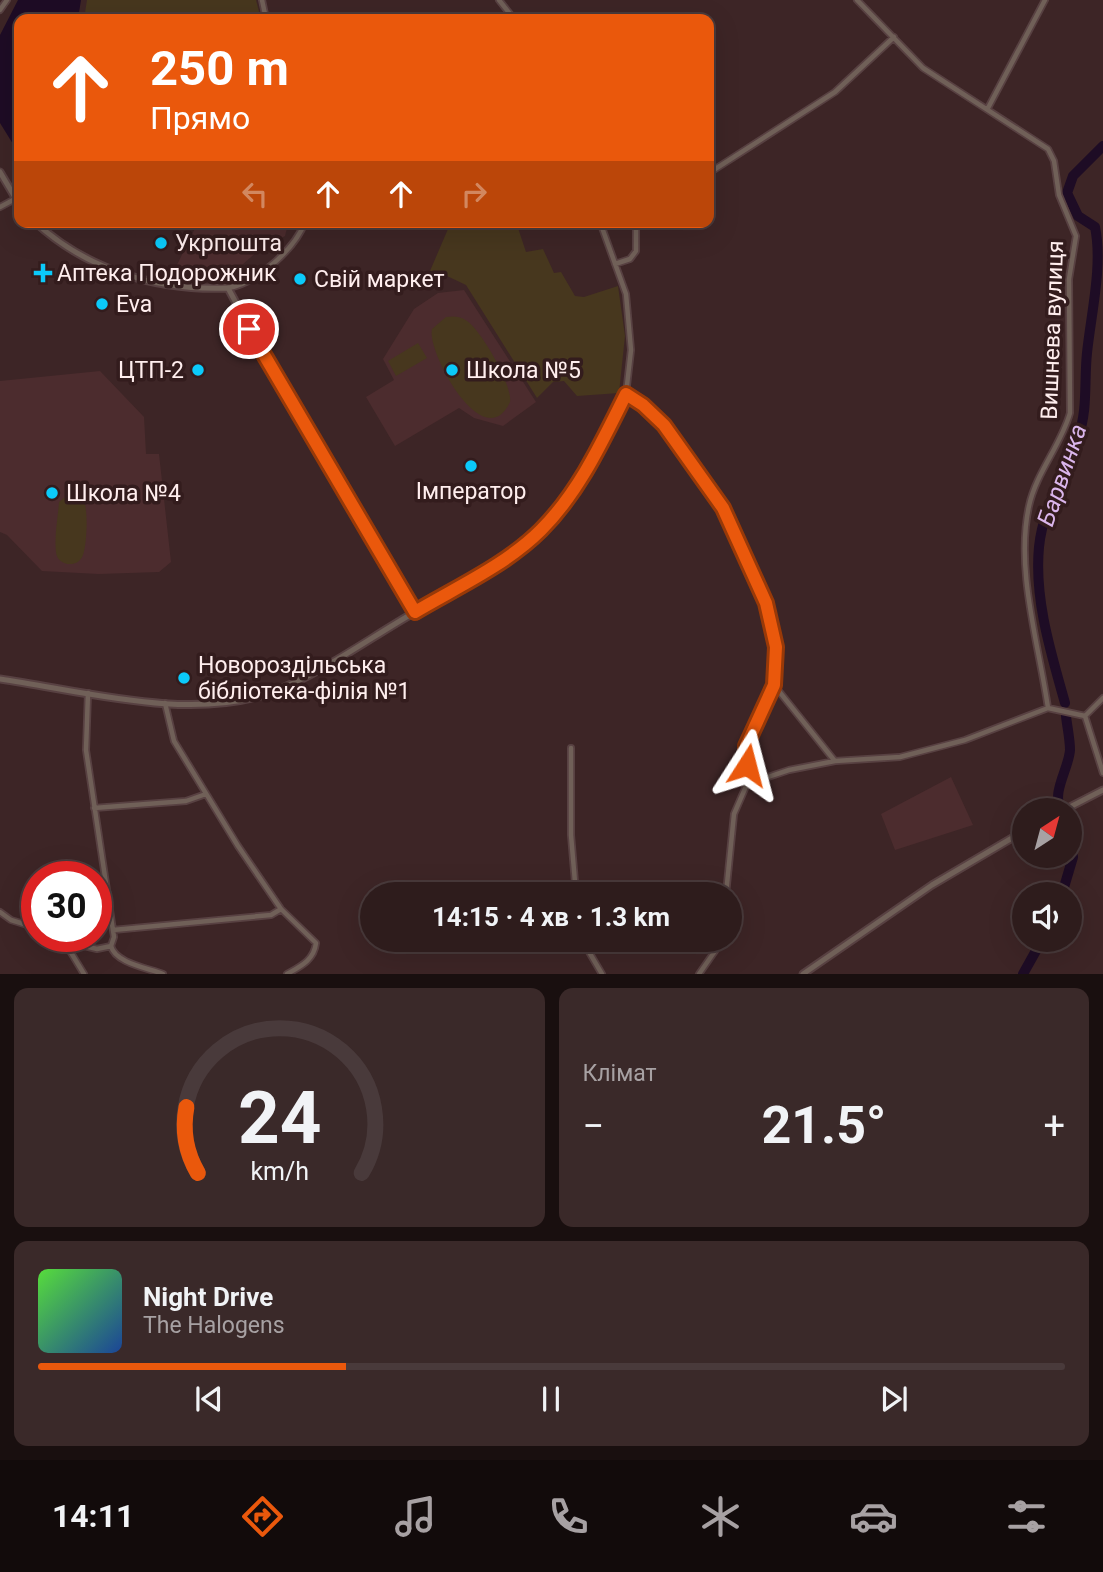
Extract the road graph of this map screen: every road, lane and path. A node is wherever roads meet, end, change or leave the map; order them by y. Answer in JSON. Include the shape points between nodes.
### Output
{"nodes":[{"id":1,"x":7,"y":0,"type":"edge"},
{"id":2,"x":499,"y":0,"type":"edge"},
{"id":3,"x":858,"y":0,"type":"edge"},
{"id":4,"x":1045,"y":0,"type":"edge"},
{"id":5,"x":0,"y":10,"type":"edge"},
{"id":6,"x":510,"y":14,"type":"edge"},
{"id":7,"x":894,"y":37,"type":"junction"},
{"id":8,"x":988,"y":108,"type":"junction"},
{"id":9,"x":714,"y":170,"type":"edge"},
{"id":10,"x":0,"y":172,"type":"edge"},
{"id":11,"x":14,"y":196,"type":"edge"},
{"id":12,"x":43,"y":228,"type":"edge"},
{"id":13,"x":301,"y":228,"type":"edge"},
{"id":14,"x":602,"y":228,"type":"edge"},
{"id":15,"x":636,"y":228,"type":"edge"},
{"id":16,"x":615,"y":264,"type":"junction"},
{"id":17,"x":228,"y":288,"type":"junction"},
{"id":18,"x":626,"y":394,"type":"junction"},
{"id":19,"x":415,"y":612,"type":"junction"},
{"id":20,"x":0,"y":679,"type":"edge"},
{"id":21,"x":774,"y":685,"type":"junction"},
{"id":22,"x":88,"y":695,"type":"junction"},
{"id":23,"x":1103,"y":698,"type":"edge"},
{"id":24,"x":165,"y":703,"type":"junction"},
{"id":25,"x":1048,"y":708,"type":"junction"},
{"id":26,"x":1085,"y":716,"type":"junction"},
{"id":27,"x":571,"y":748,"type":"dead end"},
{"id":28,"x":835,"y":761,"type":"junction"},
{"id":29,"x":1103,"y":773,"type":"edge"},
{"id":30,"x":747,"y":784,"type":"junction"},
{"id":31,"x":1103,"y":790,"type":"edge"},
{"id":32,"x":206,"y":794,"type":"junction"},
{"id":33,"x":1082,"y":801,"type":"edge"},
{"id":34,"x":94,"y":808,"type":"junction"},
{"id":35,"x":1012,"y":838,"type":"edge"},
{"id":36,"x":575,"y":882,"type":"edge"},
{"id":37,"x":727,"y":882,"type":"edge"},
{"id":38,"x":281,"y":908,"type":"junction"},
{"id":39,"x":0,"y":912,"type":"edge"},
{"id":40,"x":21,"y":923,"type":"edge"},
{"id":41,"x":113,"y":930,"type":"junction"},
{"id":42,"x":112,"y":938,"type":"edge"},
{"id":43,"x":71,"y":952,"type":"edge"},
{"id":44,"x":112,"y":952,"type":"edge"},
{"id":45,"x":589,"y":952,"type":"edge"},
{"id":46,"x":714,"y":952,"type":"edge"},
{"id":47,"x":84,"y":974,"type":"edge"},
{"id":48,"x":163,"y":974,"type":"edge"},
{"id":49,"x":287,"y":974,"type":"edge"},
{"id":50,"x":602,"y":974,"type":"edge"},
{"id":51,"x":699,"y":974,"type":"edge"},
{"id":52,"x":803,"y":974,"type":"edge"}],
"edges":[{"from":1,"to":5,"type":"street"},
{"from":2,"to":6,"type":"street"},
{"from":3,"to":7,"type":"street","name":"Вишнева вулиця"},
{"from":4,"to":8,"type":"street"},
{"from":7,"to":8,"type":"street","name":"Вишнева вулиця","via":[[923,68]]},
{"from":7,"to":9,"type":"street","via":[[835,92]]},
{"from":8,"to":25,"type":"street","name":"Вишнева вулиця","via":[[1048,149],[1059,195],[1076,236],[1069,279],[1070,413],[1030,503],[1025,533],[1026,574]]},
{"from":10,"to":11,"type":"street"},
{"from":12,"to":17,"type":"street","via":[[76,254],[106,269],[153,281]]},
{"from":13,"to":17,"type":"street","via":[[267,267]]},
{"from":14,"to":16,"type":"street"},
{"from":15,"to":16,"type":"street","via":[[636,251],[630,259]]},
{"from":16,"to":18,"type":"street","via":[[626,294],[631,350]]},
{"from":17,"to":19,"type":"street","via":[[294,410]]},
{"from":18,"to":19,"type":"street","via":[[585,473],[539,532],[502,561]]},
{"from":18,"to":21,"type":"street","via":[[643,405],[682,449],[741,541],[766,603],[776,647]]},
{"from":19,"to":24,"type":"street","via":[[310,674],[270,692],[231,703]]},
{"from":20,"to":22,"type":"street"},
{"from":21,"to":28,"type":"street"},
{"from":21,"to":30,"type":"street","via":[[746,746]]},
{"from":22,"to":24,"type":"street"},
{"from":22,"to":34,"type":"street","via":[[86,750]]},
{"from":23,"to":26,"type":"street"},
{"from":24,"to":32,"type":"street","via":[[174,741]]},
{"from":25,"to":26,"type":"street"},
{"from":25,"to":28,"type":"street","via":[[965,740],[900,757]]},
{"from":26,"to":29,"type":"street"},
{"from":27,"to":36,"type":"street"},
{"from":28,"to":30,"type":"street"},
{"from":30,"to":37,"type":"street","via":[[734,814]]},
{"from":31,"to":33,"type":"street"},
{"from":32,"to":34,"type":"street","via":[[186,801]]},
{"from":32,"to":38,"type":"street"},
{"from":34,"to":41,"type":"street"},
{"from":35,"to":52,"type":"street","via":[[932,884]]},
{"from":38,"to":41,"type":"street","via":[[271,915]]},
{"from":38,"to":49,"type":"street","via":[[316,943],[307,962]]},
{"from":39,"to":40,"type":"street"},
{"from":41,"to":42,"type":"street"},
{"from":43,"to":47,"type":"street"},
{"from":44,"to":48,"type":"street"},
{"from":45,"to":50,"type":"street"},
{"from":46,"to":51,"type":"street"}]}
